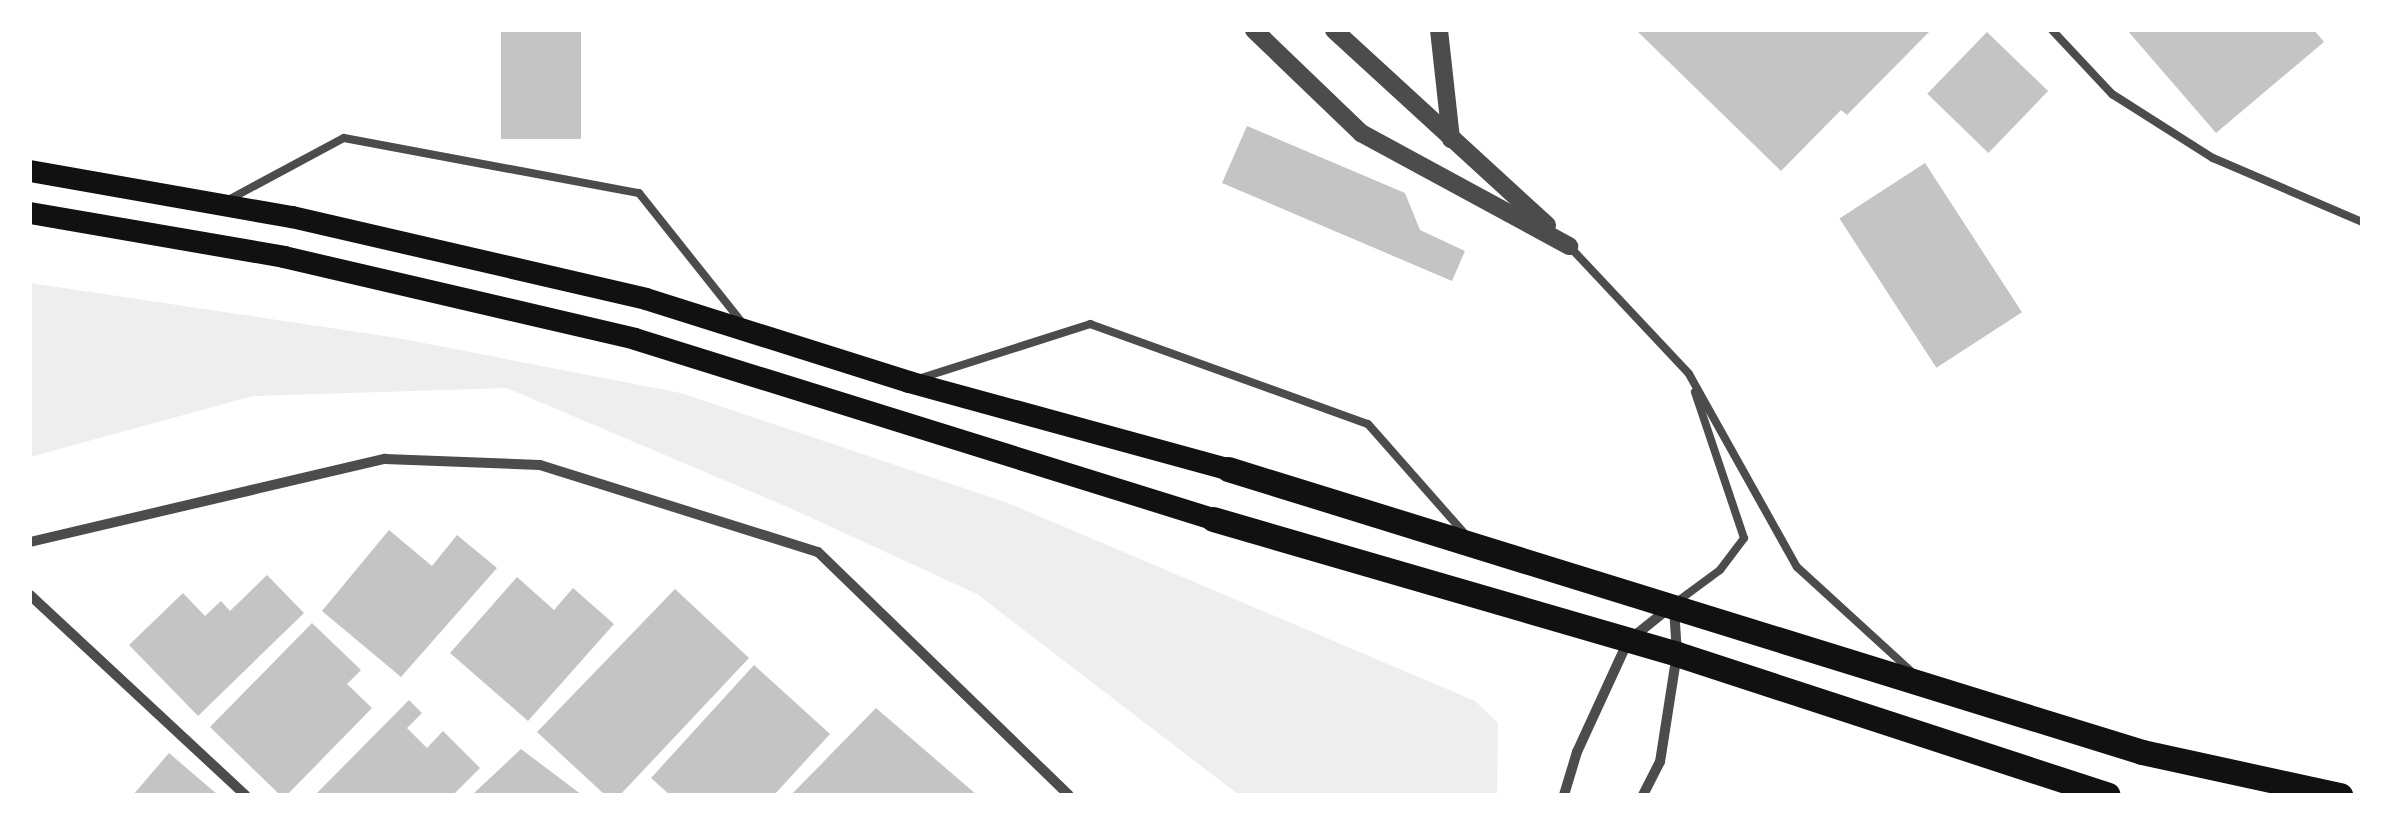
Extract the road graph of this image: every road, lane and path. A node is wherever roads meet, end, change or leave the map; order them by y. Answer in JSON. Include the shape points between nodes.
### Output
{"nodes":[{"id":1,"x":1254,"y":30,"type":"edge"},
{"id":2,"x":1334,"y":30,"type":"edge"},
{"id":3,"x":1440,"y":30,"type":"edge"},
{"id":4,"x":2052,"y":30,"type":"edge"},
{"id":5,"x":1451,"y":140,"type":"junction"},
{"id":6,"x":30,"y":171,"type":"edge"},
{"id":7,"x":220,"y":204,"type":"junction"},
{"id":8,"x":30,"y":214,"type":"edge"},
{"id":9,"x":2362,"y":222,"type":"edge"},
{"id":10,"x":1570,"y":246,"type":"junction"},
{"id":11,"x":748,"y":332,"type":"junction"},
{"id":12,"x":1688,"y":374,"type":"junction"},
{"id":13,"x":909,"y":382,"type":"junction"},
{"id":14,"x":1228,"y":470,"type":"joint"},
{"id":15,"x":1213,"y":519,"type":"joint"},
{"id":16,"x":30,"y":542,"type":"edge"},
{"id":17,"x":1474,"y":544,"type":"junction"},
{"id":18,"x":30,"y":595,"type":"edge"},
{"id":19,"x":1674,"y":604,"type":"junction"},
{"id":20,"x":1628,"y":641,"type":"junction"},
{"id":21,"x":1677,"y":654,"type":"junction"},
{"id":22,"x":1923,"y":682,"type":"junction"},
{"id":23,"x":245,"y":795,"type":"edge"},
{"id":24,"x":1069,"y":795,"type":"edge"},
{"id":25,"x":1564,"y":795,"type":"edge"},
{"id":26,"x":1643,"y":795,"type":"edge"},
{"id":27,"x":2108,"y":795,"type":"edge"},
{"id":28,"x":2340,"y":795,"type":"edge"}],
"edges":[{"from":1,"to":10,"type":"street","via":[[1362,133]]},
{"from":2,"to":5,"type":"street"},
{"from":3,"to":5,"type":"street"},
{"from":4,"to":9,"type":"lane","via":[[2112,94],[2213,158]]},
{"from":5,"to":10,"type":"street"},
{"from":6,"to":7,"type":"main road"},
{"from":7,"to":11,"type":"main road","via":[[646,299]]},
{"from":7,"to":11,"type":"lane","via":[[344,138],[639,193]]},
{"from":8,"to":15,"type":"main road","via":[[284,257],[635,339]]},
{"from":10,"to":12,"type":"lane"},
{"from":11,"to":13,"type":"main road"},
{"from":12,"to":19,"type":"lane","via":[[1744,538],[1720,570]]},
{"from":12,"to":22,"type":"lane","via":[[1797,567]]},
{"from":13,"to":14,"type":"main road"},
{"from":13,"to":17,"type":"lane","via":[[1090,324],[1368,424]]},
{"from":14,"to":17,"type":"highway"},
{"from":15,"to":20,"type":"highway"},
{"from":16,"to":24,"type":"street","via":[[385,458],[540,465],[818,552]]},
{"from":17,"to":19,"type":"highway"},
{"from":18,"to":23,"type":"street"},
{"from":19,"to":20,"type":"street"},
{"from":19,"to":21,"type":"street"},
{"from":19,"to":22,"type":"highway"},
{"from":20,"to":21,"type":"highway"},
{"from":20,"to":25,"type":"street","via":[[1576,752]]},
{"from":21,"to":26,"type":"street","via":[[1660,762]]},
{"from":21,"to":27,"type":"highway"},
{"from":22,"to":28,"type":"highway","via":[[2142,752]]}]}
